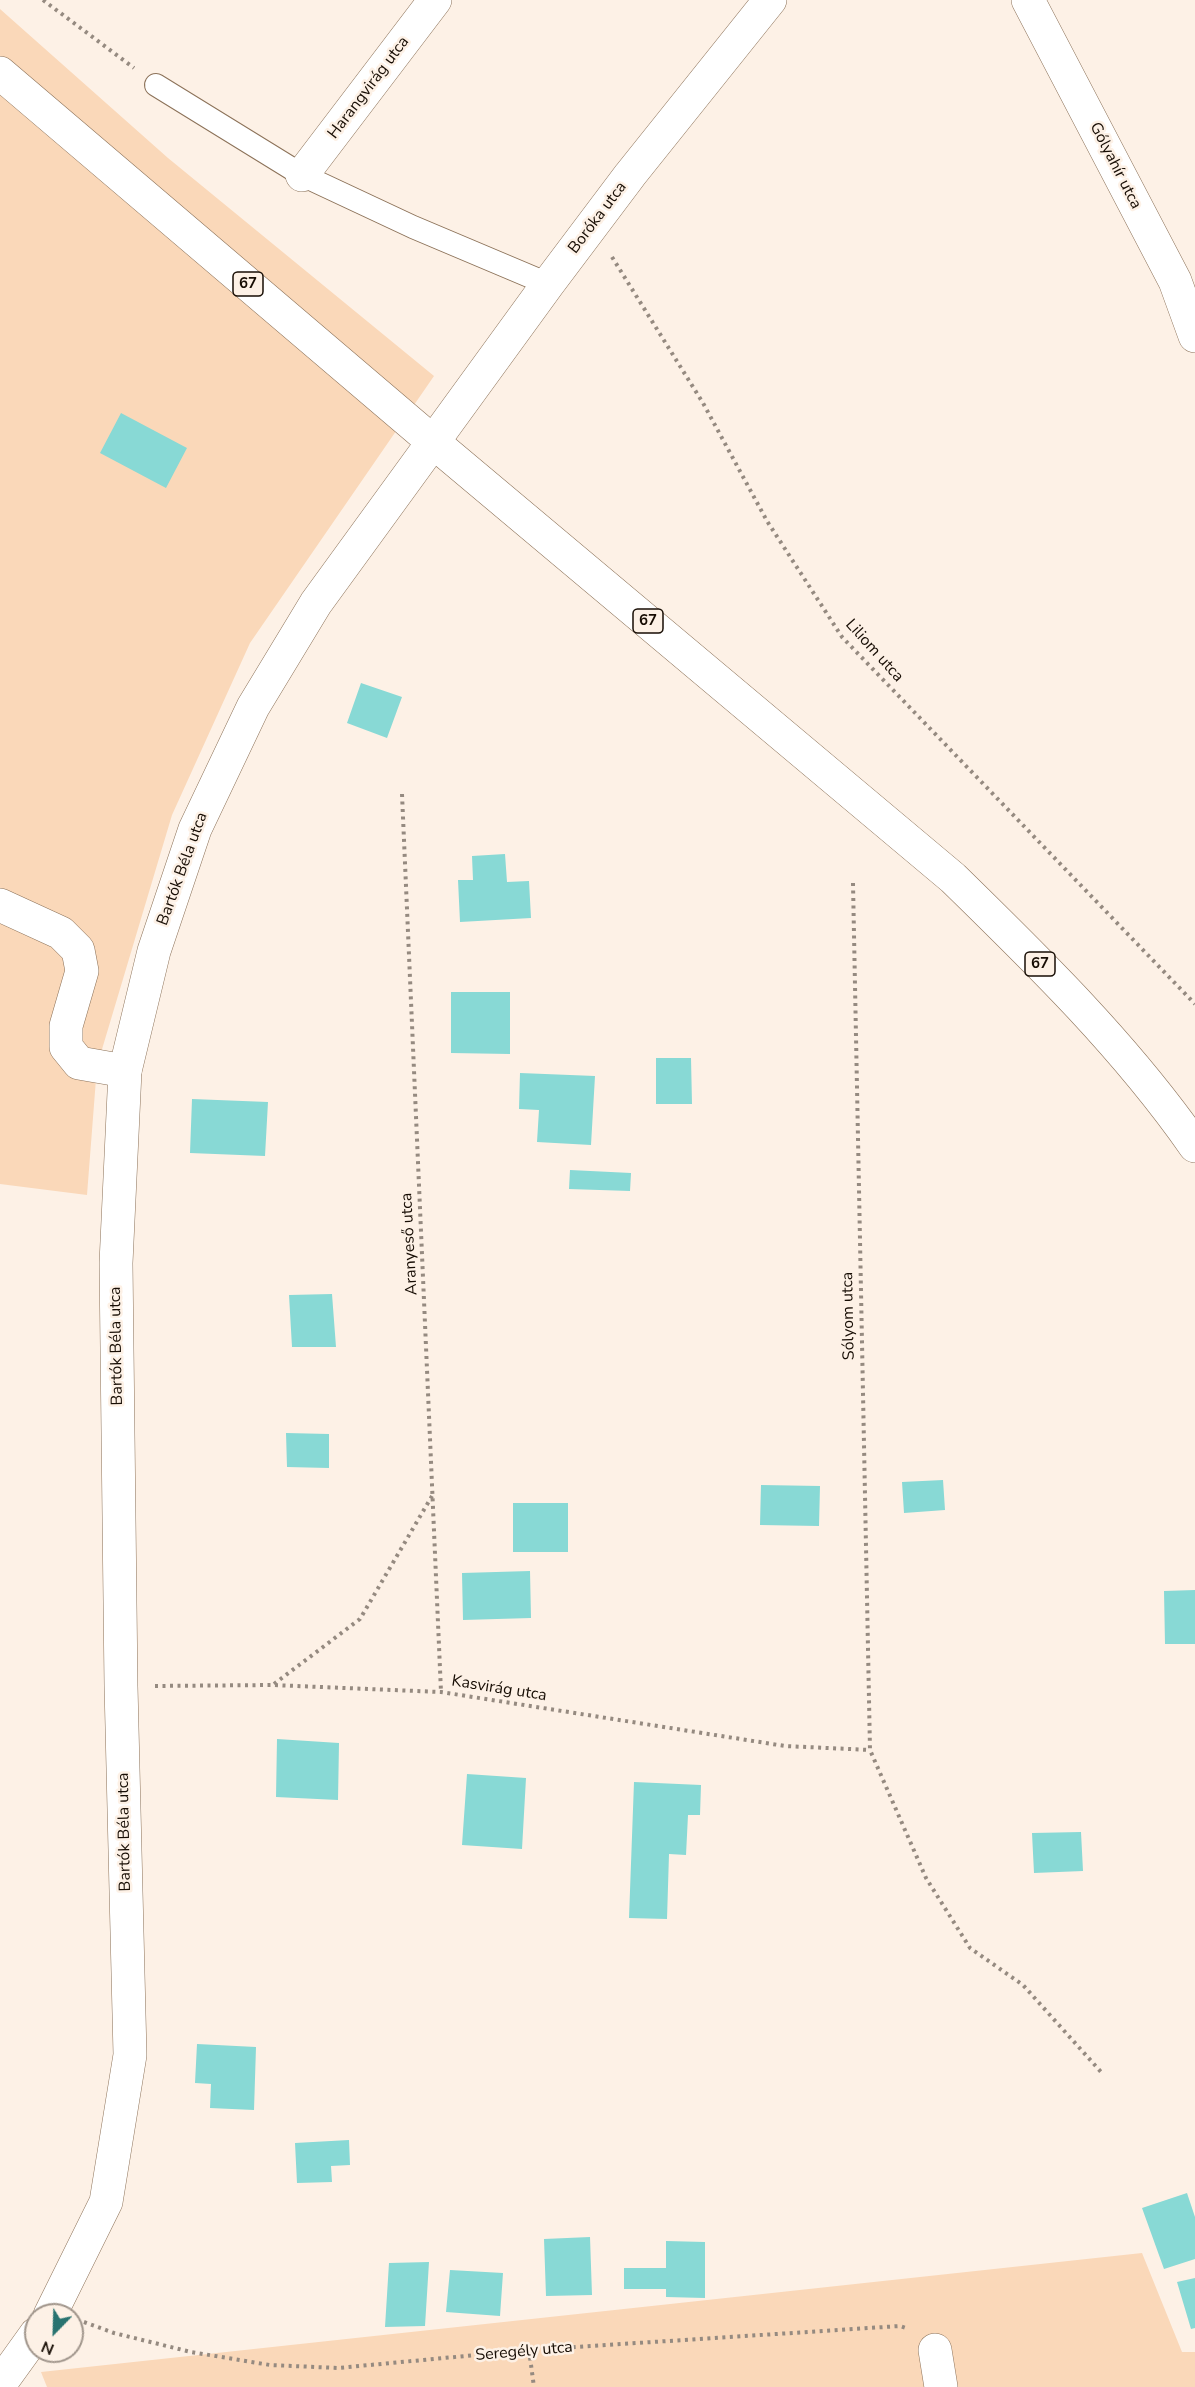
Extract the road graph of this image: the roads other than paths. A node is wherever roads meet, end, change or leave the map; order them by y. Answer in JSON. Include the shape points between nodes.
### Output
{"nodes":[{"id":1,"x":435,"y":0,"type":"edge"},
{"id":2,"x":770,"y":0,"type":"edge"},
{"id":3,"x":1028,"y":0,"type":"edge"},
{"id":4,"x":0,"y":73,"type":"edge"},
{"id":5,"x":156,"y":85,"type":"road end"},
{"id":6,"x":302,"y":175,"type":"junction"},
{"id":7,"x":1185,"y":282,"type":"edge"},
{"id":8,"x":548,"y":284,"type":"junction"},
{"id":9,"x":1195,"y":336,"type":"edge"},
{"id":10,"x":432,"y":441,"type":"junction"},
{"id":11,"x":0,"y":905,"type":"edge"},
{"id":12,"x":125,"y":1071,"type":"junction"},
{"id":13,"x":1195,"y":1146,"type":"edge"},
{"id":14,"x":56,"y":2303,"type":"edge"},
{"id":15,"x":935,"y":2350,"type":"road end"},
{"id":16,"x":24,"y":2351,"type":"edge"},
{"id":17,"x":0,"y":2384,"type":"edge"},
{"id":18,"x":940,"y":2387,"type":"edge"}],
"edges":[{"from":1,"to":6,"type":"street","name":"Harangvirág utca"},
{"from":2,"to":8,"type":"street","name":"Boróka utca"},
{"from":3,"to":7,"type":"street","name":"Gólyahír utca"},
{"from":4,"to":10,"type":"street","number":"67"},
{"from":5,"to":6,"type":"lane"},
{"from":6,"to":8,"type":"lane"},
{"from":7,"to":9,"type":"street","name":"Gólyahír utca"},
{"from":8,"to":10,"type":"street","name":"Boróka utca"},
{"from":10,"to":12,"type":"street","name":"Bartók Béla utca","via":[[316,603],[253,706],[195,829],[154,951]]},
{"from":10,"to":13,"type":"street","number":"67","via":[[953,878],[1087,1013]]},
{"from":11,"to":12,"type":"street","via":[[61,933],[78,950],[82,971],[66,1026],[66,1047],[78,1063]]},
{"from":12,"to":14,"type":"street","name":"Bartók Béla utca","via":[[116,1263],[130,2055],[106,2202]]},
{"from":15,"to":18,"type":"street"},
{"from":16,"to":17,"type":"street"}]}
